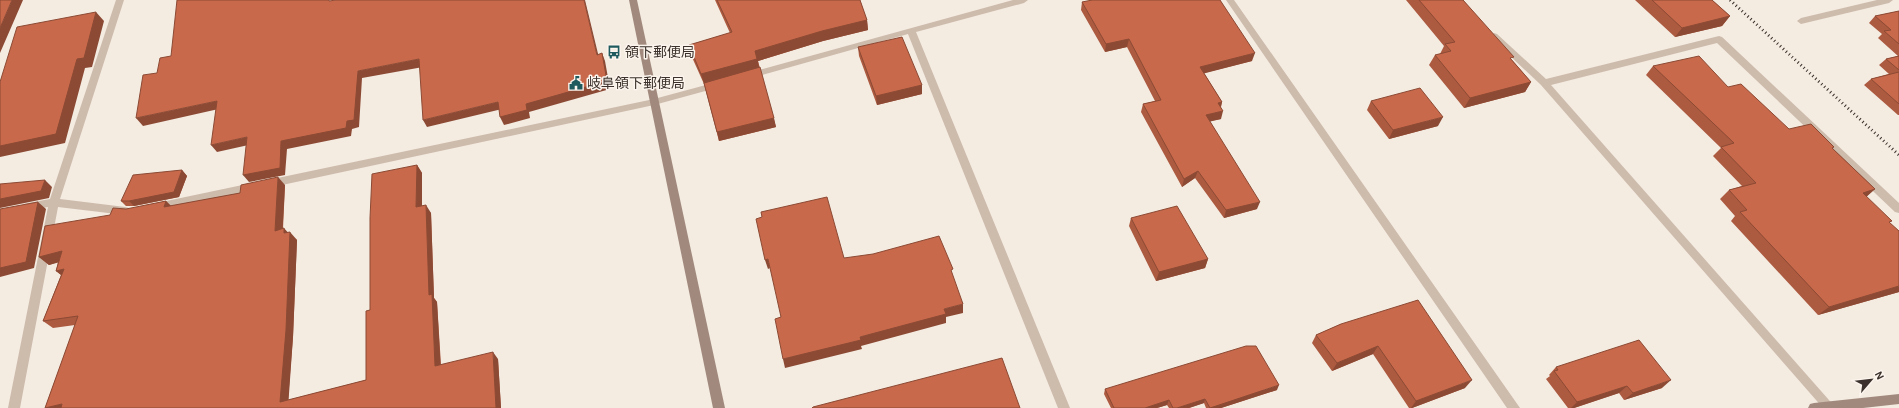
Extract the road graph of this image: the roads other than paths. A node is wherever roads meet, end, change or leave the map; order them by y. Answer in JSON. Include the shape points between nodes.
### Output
{"nodes":[{"id":1,"x":120,"y":0,"type":"edge"},
{"id":2,"x":633,"y":0,"type":"edge"},
{"id":3,"x":1024,"y":0,"type":"edge"},
{"id":4,"x":1230,"y":0,"type":"edge"},
{"id":5,"x":1889,"y":0,"type":"edge"},
{"id":6,"x":1802,"y":21,"type":"dead end"},
{"id":7,"x":911,"y":30,"type":"junction"},
{"id":8,"x":1488,"y":31,"type":"edge"},
{"id":9,"x":1544,"y":84,"type":"junction"},
{"id":10,"x":654,"y":102,"type":"junction"},
{"id":11,"x":54,"y":202,"type":"junction"},
{"id":12,"x":15,"y":209,"type":"edge"},
{"id":13,"x":149,"y":209,"type":"edge"},
{"id":14,"x":1899,"y":209,"type":"edge"},
{"id":15,"x":134,"y":212,"type":"edge"},
{"id":16,"x":1899,"y":399,"type":"edge"},
{"id":17,"x":1830,"y":407,"type":"edge"},
{"id":18,"x":14,"y":408,"type":"edge"},
{"id":19,"x":719,"y":408,"type":"edge"},
{"id":20,"x":1064,"y":408,"type":"edge"},
{"id":21,"x":1514,"y":408,"type":"edge"},
{"id":22,"x":1814,"y":408,"type":"edge"}],
"edges":[{"from":1,"to":11,"type":"street"},
{"from":2,"to":10,"type":"street"},
{"from":3,"to":7,"type":"street"},
{"from":4,"to":21,"type":"street"},
{"from":5,"to":6,"type":"street"},
{"from":7,"to":10,"type":"street"},
{"from":7,"to":20,"type":"street"},
{"from":8,"to":9,"type":"street"},
{"from":9,"to":14,"type":"street","via":[[1719,39]]},
{"from":9,"to":17,"type":"street"},
{"from":10,"to":13,"type":"street"},
{"from":10,"to":19,"type":"street"},
{"from":11,"to":12,"type":"street"},
{"from":11,"to":15,"type":"street"},
{"from":11,"to":18,"type":"street"},
{"from":16,"to":17,"type":"street"},
{"from":17,"to":22,"type":"street"}]}
